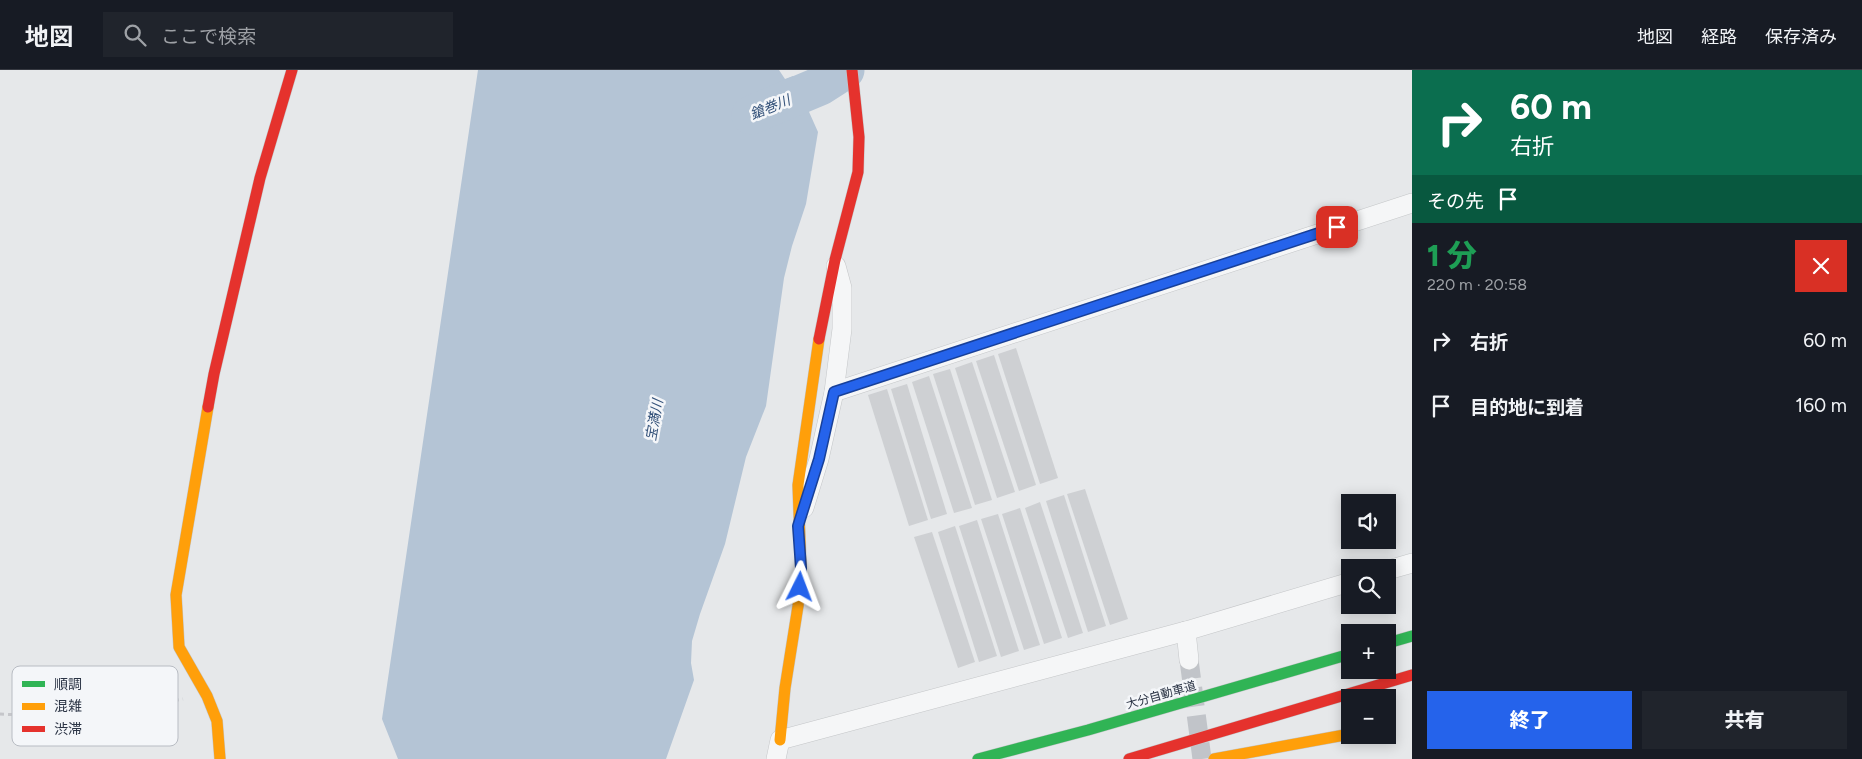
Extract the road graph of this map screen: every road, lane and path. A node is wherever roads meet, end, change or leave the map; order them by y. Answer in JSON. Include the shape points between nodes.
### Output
{"nodes":[{"id":1,"x":292,"y":70,"type":"edge"},
{"id":2,"x":852,"y":70,"type":"edge"},
{"id":3,"x":1412,"y":203,"type":"edge"},
{"id":4,"x":835,"y":260,"type":"junction"},
{"id":5,"x":834,"y":392,"type":"junction"},
{"id":6,"x":798,"y":526,"type":"junction"},
{"id":7,"x":1412,"y":563,"type":"edge"},
{"id":8,"x":1396,"y":568,"type":"edge"},
{"id":9,"x":1341,"y":585,"type":"edge"},
{"id":10,"x":1186,"y":631,"type":"junction"},
{"id":11,"x":1412,"y":636,"type":"edge"},
{"id":12,"x":1396,"y":641,"type":"edge"},
{"id":13,"x":1341,"y":657,"type":"edge"},
{"id":14,"x":1189,"y":660,"type":"tunnel mouth"},
{"id":15,"x":1412,"y":675,"type":"edge"},
{"id":16,"x":186,"y":699,"type":"dead end"},
{"id":17,"x":178,"y":700,"type":"edge"},
{"id":18,"x":1341,"y":736,"type":"edge"},
{"id":19,"x":780,"y":740,"type":"junction"},
{"id":20,"x":220,"y":759,"type":"edge"},
{"id":21,"x":776,"y":759,"type":"edge"},
{"id":22,"x":978,"y":759,"type":"edge"},
{"id":23,"x":1129,"y":759,"type":"edge"},
{"id":24,"x":1214,"y":759,"type":"edge"}],
"edges":[{"from":1,"to":20,"type":"main road","via":[[260,178],[214,374],[176,595],[178,647],[207,696],[217,722]]},
{"from":2,"to":4,"type":"main road","via":[[859,137],[858,172]]},
{"from":3,"to":5,"type":"street"},
{"from":4,"to":5,"type":"street","via":[[842,288],[842,329]]},
{"from":4,"to":6,"type":"main road","via":[[805,433],[798,485]]},
{"from":5,"to":6,"type":"street","via":[[819,459]]},
{"from":6,"to":19,"type":"main road","via":[[801,568],[798,606]]},
{"from":7,"to":8,"type":"street"},
{"from":9,"to":10,"type":"street"},
{"from":10,"to":14,"type":"street"},
{"from":10,"to":19,"type":"street"},
{"from":11,"to":12,"type":"main road"},
{"from":13,"to":22,"type":"main road","name":"大分自動車道"},
{"from":15,"to":23,"type":"main road"},
{"from":16,"to":17,"type":"path"},
{"from":18,"to":24,"type":"main road"},
{"from":19,"to":21,"type":"street"}]}
